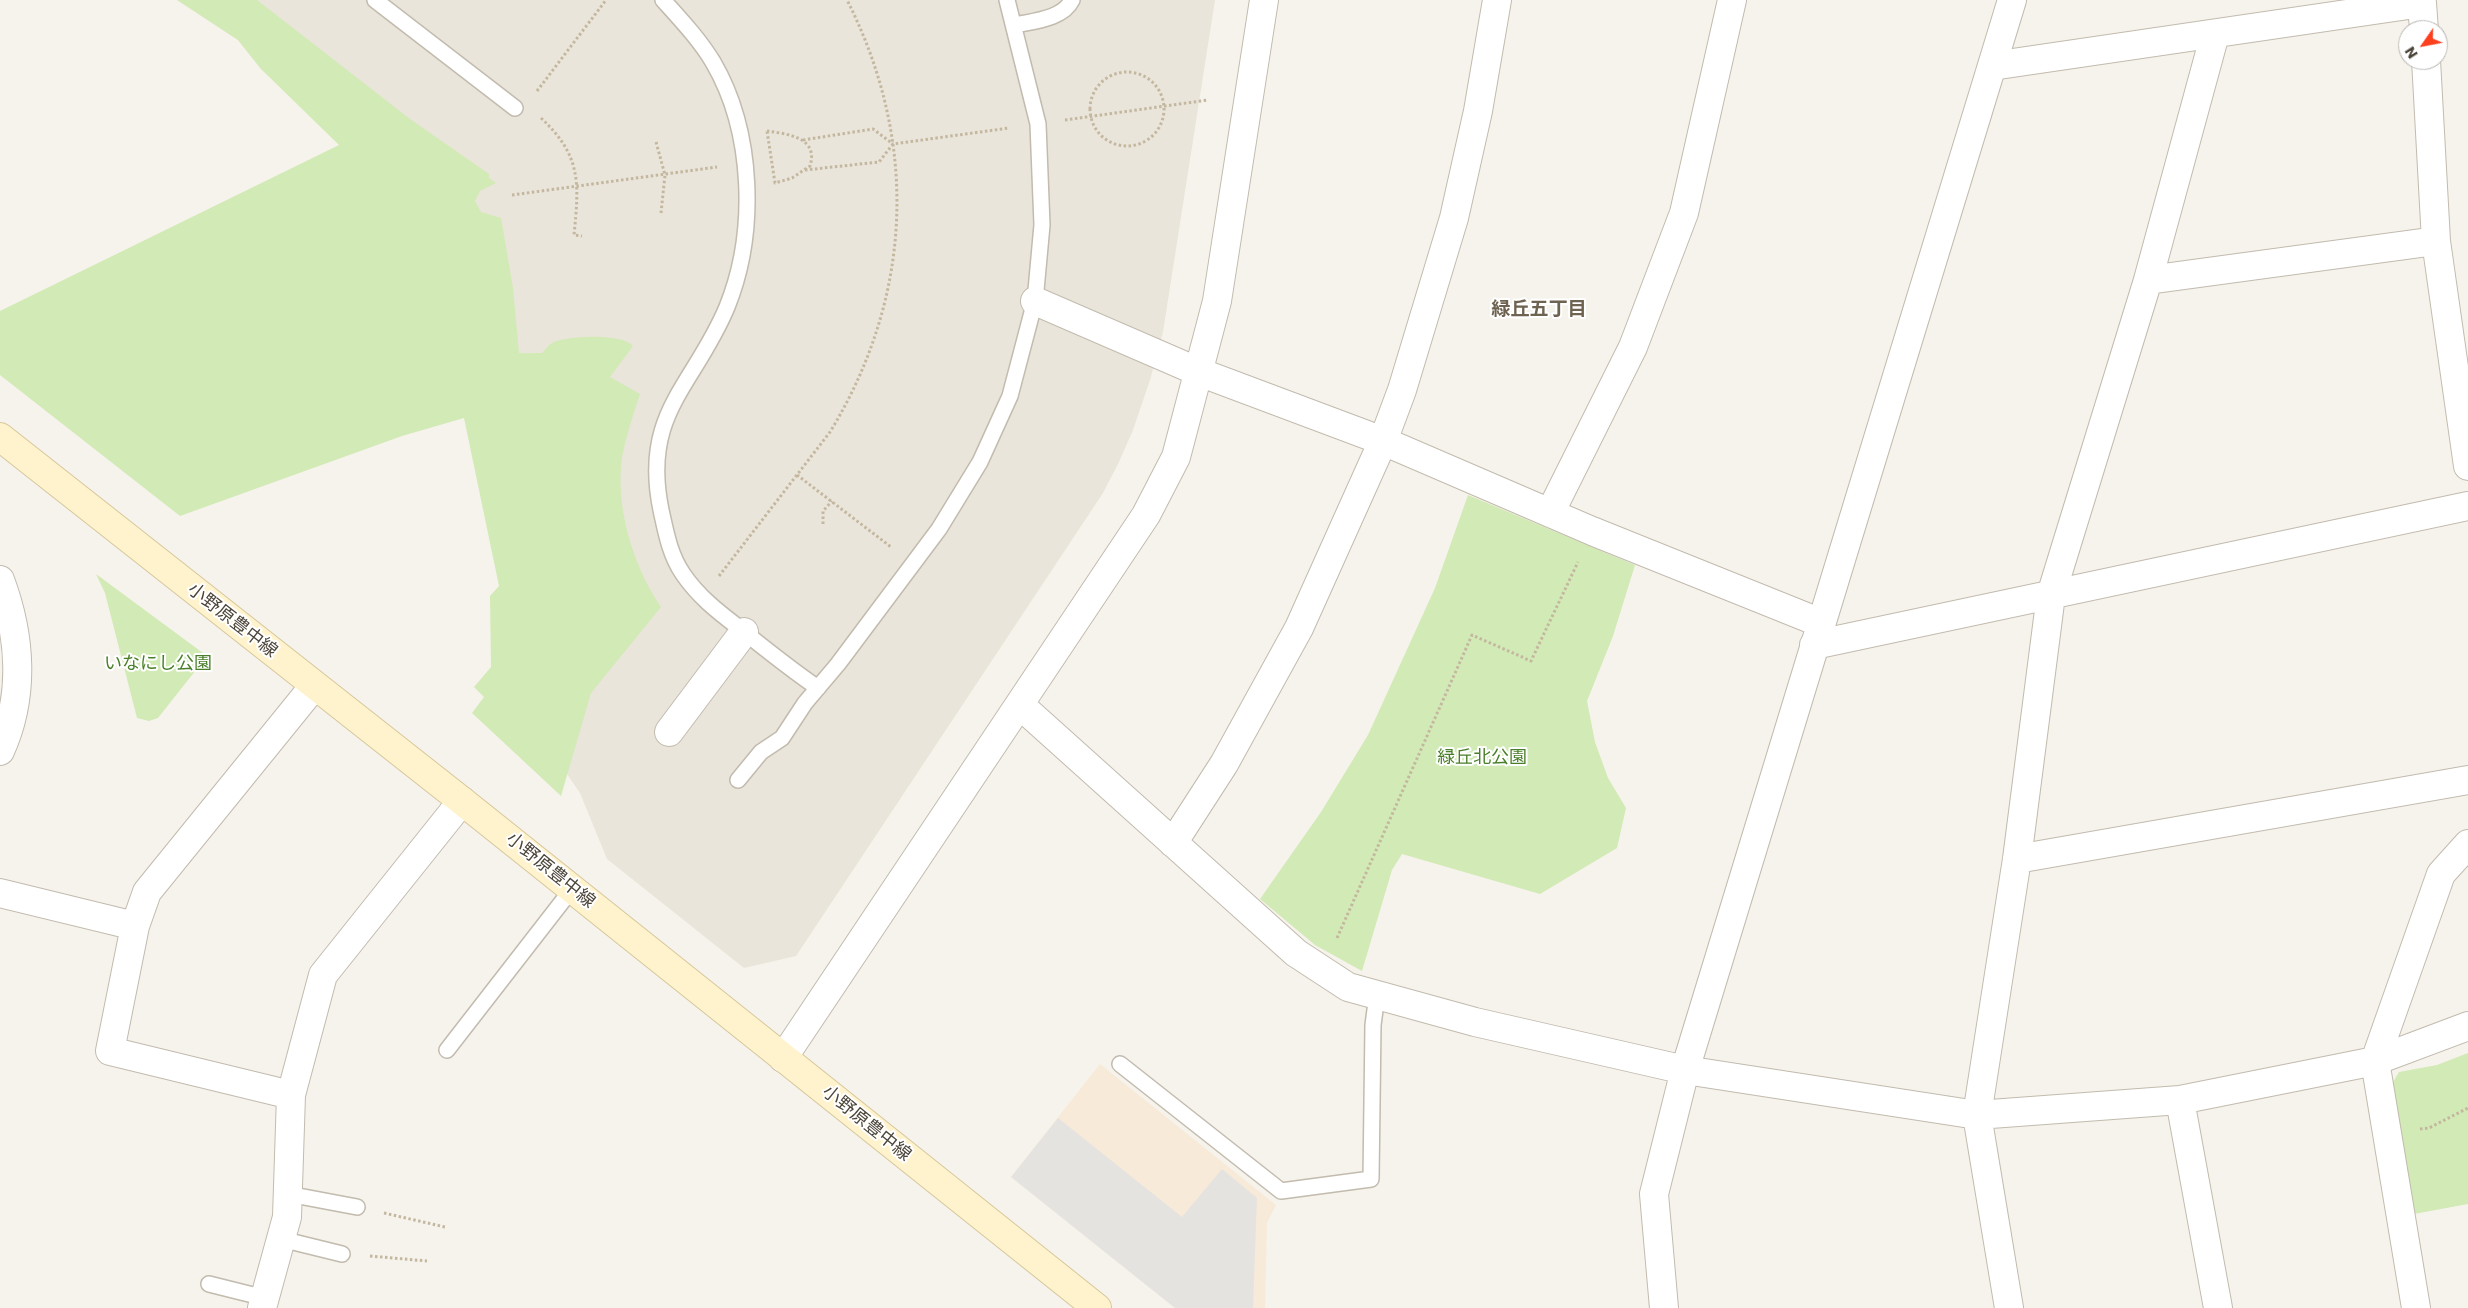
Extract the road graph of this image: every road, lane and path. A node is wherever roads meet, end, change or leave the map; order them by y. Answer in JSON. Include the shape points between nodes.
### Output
{"nodes":[{"id":1,"x":376,"y":0,"type":"edge"},
{"id":2,"x":606,"y":0,"type":"edge"},
{"id":3,"x":662,"y":0,"type":"edge"},
{"id":4,"x":847,"y":0,"type":"edge"},
{"id":5,"x":1007,"y":0,"type":"edge"},
{"id":6,"x":1072,"y":0,"type":"edge"},
{"id":7,"x":1264,"y":0,"type":"edge"},
{"id":8,"x":1497,"y":0,"type":"edge"},
{"id":9,"x":1732,"y":0,"type":"edge"},
{"id":10,"x":2012,"y":0,"type":"edge"},
{"id":11,"x":2431,"y":2,"type":"edge"},
{"id":12,"x":2426,"y":20,"type":"edge"},
{"id":13,"x":1015,"y":25,"type":"junction"},
{"id":14,"x":2215,"y":34,"type":"junction"},
{"id":15,"x":1992,"y":66,"type":"junction"},
{"id":16,"x":2427,"y":70,"type":"edge"},
{"id":17,"x":1208,"y":100,"type":"dead end"},
{"id":18,"x":1164,"y":106,"type":"junction"},
{"id":19,"x":520,"y":107,"type":"junction"},
{"id":20,"x":1090,"y":116,"type":"junction"},
{"id":21,"x":1038,"y":124,"type":"junction"},
{"id":22,"x":803,"y":140,"type":"junction"},
{"id":23,"x":656,"y":142,"type":"dead end"},
{"id":24,"x":893,"y":144,"type":"junction"},
{"id":25,"x":771,"y":158,"type":"junction"},
{"id":26,"x":744,"y":163,"type":"junction"},
{"id":27,"x":805,"y":170,"type":"junction"},
{"id":28,"x":665,"y":175,"type":"junction"},
{"id":29,"x":578,"y":187,"type":"junction"},
{"id":30,"x":512,"y":195,"type":"dead end"},
{"id":31,"x":661,"y":213,"type":"dead end"},
{"id":32,"x":582,"y":236,"type":"dead end"},
{"id":33,"x":2436,"y":241,"type":"junction"},
{"id":34,"x":2148,"y":280,"type":"junction"},
{"id":35,"x":1035,"y":301,"type":"junction"},
{"id":36,"x":1199,"y":372,"type":"junction"},
{"id":37,"x":0,"y":437,"type":"edge"},
{"id":38,"x":1383,"y":441,"type":"junction"},
{"id":39,"x":2468,"y":466,"type":"edge"},
{"id":40,"x":797,"y":475,"type":"junction"},
{"id":41,"x":832,"y":500,"type":"junction"},
{"id":42,"x":2468,"y":506,"type":"edge"},
{"id":43,"x":1550,"y":512,"type":"junction"},
{"id":44,"x":823,"y":524,"type":"dead end"},
{"id":45,"x":1592,"y":531,"type":"junction"},
{"id":46,"x":914,"y":563,"type":"junction"},
{"id":47,"x":0,"y":580,"type":"edge"},
{"id":48,"x":2051,"y":595,"type":"junction"},
{"id":49,"x":702,"y":598,"type":"junction"},
{"id":50,"x":744,"y":632,"type":"junction"},
{"id":51,"x":1817,"y":634,"type":"junction"},
{"id":52,"x":314,"y":686,"type":"junction"},
{"id":53,"x":818,"y":688,"type":"junction"},
{"id":54,"x":1020,"y":705,"type":"junction"},
{"id":55,"x":669,"y":732,"type":"dead end"},
{"id":56,"x":0,"y":751,"type":"edge"},
{"id":57,"x":738,"y":780,"type":"dead end"},
{"id":58,"x":2468,"y":780,"type":"edge"},
{"id":59,"x":462,"y":801,"type":"junction"},
{"id":60,"x":1173,"y":843,"type":"junction"},
{"id":61,"x":2468,"y":844,"type":"edge"},
{"id":62,"x":2018,"y":859,"type":"junction"},
{"id":63,"x":572,"y":889,"type":"junction"},
{"id":64,"x":0,"y":893,"type":"edge"},
{"id":65,"x":135,"y":926,"type":"junction"},
{"id":66,"x":1323,"y":971,"type":"junction"},
{"id":67,"x":1377,"y":995,"type":"junction"},
{"id":68,"x":2468,"y":1026,"type":"edge"},
{"id":69,"x":447,"y":1050,"type":"dead end"},
{"id":70,"x":783,"y":1058,"type":"junction"},
{"id":71,"x":2375,"y":1061,"type":"junction"},
{"id":72,"x":1120,"y":1064,"type":"dead end"},
{"id":73,"x":1685,"y":1070,"type":"junction"},
{"id":74,"x":291,"y":1095,"type":"junction"},
{"id":75,"x":2180,"y":1100,"type":"junction"},
{"id":76,"x":2468,"y":1108,"type":"edge"},
{"id":77,"x":1977,"y":1115,"type":"junction"},
{"id":78,"x":2387,"y":1134,"type":"junction"},
{"id":79,"x":288,"y":1194,"type":"junction"},
{"id":80,"x":357,"y":1207,"type":"joint"},
{"id":81,"x":445,"y":1227,"type":"dead end"},
{"id":82,"x":281,"y":1239,"type":"junction"},
{"id":83,"x":342,"y":1254,"type":"joint"},
{"id":84,"x":427,"y":1261,"type":"dead end"},
{"id":85,"x":209,"y":1284,"type":"dead end"},
{"id":86,"x":264,"y":1303,"type":"edge"},
{"id":87,"x":1098,"y":1308,"type":"edge"},
{"id":88,"x":1664,"y":1308,"type":"edge"},
{"id":89,"x":2008,"y":1308,"type":"edge"},
{"id":90,"x":2218,"y":1308,"type":"edge"},
{"id":91,"x":2416,"y":1308,"type":"edge"}],
"edges":[{"from":1,"to":19,"type":"lane"},
{"from":2,"to":19,"type":"path"},
{"from":3,"to":26,"type":"lane","via":[[689,28],[714,64],[739,130]]},
{"from":4,"to":24,"type":"path","via":[[873,59],[889,116]]},
{"from":5,"to":13,"type":"lane"},
{"from":6,"to":13,"type":"lane","via":[[1057,14]]},
{"from":7,"to":36,"type":"street","via":[[1217,301]]},
{"from":8,"to":38,"type":"street","via":[[1478,111],[1454,218],[1402,390]]},
{"from":9,"to":43,"type":"street","via":[[1684,213],[1633,347]]},
{"from":10,"to":15,"type":"street"},
{"from":11,"to":12,"type":"street"},
{"from":11,"to":14,"type":"street"},
{"from":13,"to":21,"type":"lane"},
{"from":14,"to":15,"type":"street"},
{"from":14,"to":34,"type":"street"},
{"from":15,"to":51,"type":"street"},
{"from":16,"to":33,"type":"street"},
{"from":17,"to":18,"type":"path"},
{"from":18,"to":20,"type":"path"},
{"from":18,"to":20,"type":"path","via":[[1161,124],[1155,134],[1136,146],[1114,145],[1104,139],[1096,132]]},
{"from":18,"to":20,"type":"path","via":[[1154,83],[1134,72],[1122,72],[1112,74],[1095,89]]},
{"from":19,"to":29,"type":"path","via":[[547,124],[566,147]]},
{"from":20,"to":21,"type":"path"},
{"from":21,"to":24,"type":"path"},
{"from":21,"to":35,"type":"lane","via":[[1042,225]]},
{"from":22,"to":24,"type":"path","via":[[873,129]]},
{"from":22,"to":25,"type":"path","via":[[790,134],[767,131]]},
{"from":22,"to":27,"type":"path","via":[[812,152],[810,166]]},
{"from":23,"to":28,"type":"path"},
{"from":24,"to":27,"type":"path","via":[[879,162]]},
{"from":24,"to":40,"type":"path","via":[[897,199],[888,296],[852,394],[830,432]]},
{"from":25,"to":26,"type":"path"},
{"from":25,"to":27,"type":"path","via":[[775,184]]},
{"from":26,"to":28,"type":"path"},
{"from":26,"to":49,"type":"lane","via":[[748,219],[738,273],[717,328],[668,410],[658,442],[658,495],[666,534],[682,573]]},
{"from":28,"to":29,"type":"path"},
{"from":28,"to":31,"type":"path"},
{"from":29,"to":30,"type":"path"},
{"from":29,"to":32,"type":"path","via":[[574,235]]},
{"from":33,"to":34,"type":"street"},
{"from":33,"to":39,"type":"street"},
{"from":34,"to":48,"type":"street"},
{"from":35,"to":36,"type":"street"},
{"from":35,"to":46,"type":"lane","via":[[1010,396],[992,438],[955,506]]},
{"from":36,"to":38,"type":"street"},
{"from":36,"to":54,"type":"street","via":[[1176,457],[1146,515]]},
{"from":37,"to":52,"type":"street","name":"小野原豊中線"},
{"from":38,"to":43,"type":"street"},
{"from":38,"to":60,"type":"street","via":[[1299,628],[1224,764]]},
{"from":40,"to":41,"type":"path"},
{"from":40,"to":49,"type":"path"},
{"from":41,"to":44,"type":"path","via":[[823,512]]},
{"from":41,"to":46,"type":"path"},
{"from":42,"to":48,"type":"street"},
{"from":43,"to":45,"type":"street"},
{"from":45,"to":51,"type":"street"},
{"from":45,"to":66,"type":"path","via":[[1531,661],[1472,635]]},
{"from":46,"to":53,"type":"lane"},
{"from":47,"to":56,"type":"street","via":[[17,639],[15,707]]},
{"from":48,"to":51,"type":"street"},
{"from":48,"to":62,"type":"street"},
{"from":49,"to":50,"type":"lane"},
{"from":50,"to":53,"type":"lane"},
{"from":50,"to":55,"type":"street"},
{"from":51,"to":73,"type":"street"},
{"from":52,"to":59,"type":"street","name":"小野原豊中線"},
{"from":52,"to":65,"type":"street","via":[[147,892]]},
{"from":53,"to":57,"type":"lane","via":[[782,738],[761,752]]},
{"from":54,"to":60,"type":"street"},
{"from":54,"to":70,"type":"street"},
{"from":58,"to":62,"type":"street"},
{"from":59,"to":63,"type":"street","name":"小野原豊中線"},
{"from":59,"to":74,"type":"street","via":[[323,975]]},
{"from":60,"to":66,"type":"street","via":[[1296,954]]},
{"from":61,"to":71,"type":"street","via":[[2441,874]]},
{"from":62,"to":77,"type":"street"},
{"from":63,"to":69,"type":"lane"},
{"from":63,"to":70,"type":"street","name":"小野原豊中線"},
{"from":64,"to":65,"type":"street"},
{"from":65,"to":74,"type":"street","via":[[110,1051]]},
{"from":66,"to":67,"type":"street","via":[[1348,987]]},
{"from":67,"to":72,"type":"lane","via":[[1373,1025],[1371,1179],[1281,1192]]},
{"from":67,"to":73,"type":"street","via":[[1475,1022]]},
{"from":68,"to":71,"type":"street"},
{"from":70,"to":87,"type":"street","name":"小野原豊中線"},
{"from":71,"to":75,"type":"street"},
{"from":71,"to":78,"type":"street"},
{"from":73,"to":77,"type":"street"},
{"from":73,"to":88,"type":"street","via":[[1654,1194]]},
{"from":74,"to":79,"type":"street"},
{"from":75,"to":77,"type":"street"},
{"from":75,"to":90,"type":"street"},
{"from":76,"to":78,"type":"path","via":[[2429,1128]]},
{"from":77,"to":89,"type":"street"},
{"from":78,"to":91,"type":"street"},
{"from":79,"to":80,"type":"lane"},
{"from":79,"to":82,"type":"street","via":[[287,1217]]},
{"from":80,"to":81,"type":"path"},
{"from":82,"to":83,"type":"lane"},
{"from":82,"to":86,"type":"street"},
{"from":83,"to":84,"type":"path"},
{"from":85,"to":86,"type":"lane"}]}
